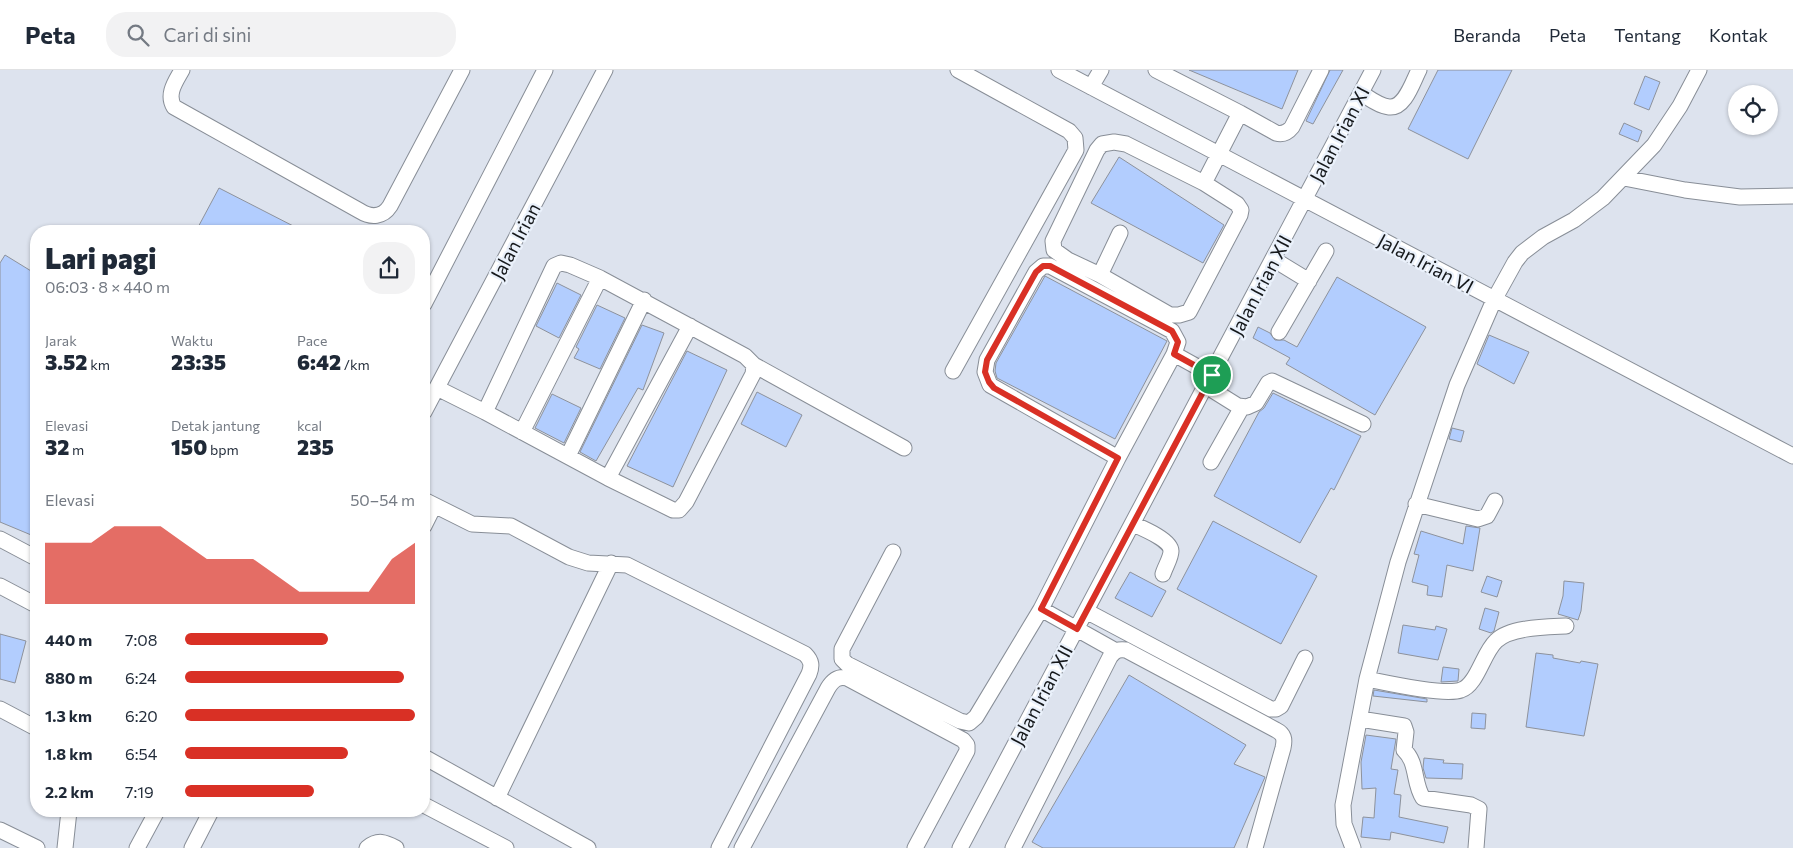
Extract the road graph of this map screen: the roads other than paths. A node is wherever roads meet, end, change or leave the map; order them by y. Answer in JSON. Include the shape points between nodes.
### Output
{"nodes":[{"id":1,"x":182,"y":70,"type":"edge"},
{"id":2,"x":462,"y":70,"type":"edge"},
{"id":3,"x":545,"y":70,"type":"edge"},
{"id":4,"x":605,"y":70,"type":"edge"},
{"id":5,"x":958,"y":70,"type":"edge"},
{"id":6,"x":1059,"y":70,"type":"edge"},
{"id":7,"x":1101,"y":70,"type":"edge"},
{"id":8,"x":1156,"y":70,"type":"edge"},
{"id":9,"x":1321,"y":70,"type":"edge"},
{"id":10,"x":1373,"y":70,"type":"edge"},
{"id":11,"x":1419,"y":70,"type":"edge"},
{"id":12,"x":1699,"y":70,"type":"edge"},
{"id":13,"x":1091,"y":87,"type":"junction"},
{"id":14,"x":1361,"y":93,"type":"junction"},
{"id":15,"x":1240,"y":113,"type":"junction"},
{"id":16,"x":1219,"y":154,"type":"junction"},
{"id":17,"x":1624,"y":178,"type":"junction"},
{"id":18,"x":1204,"y":183,"type":"junction"},
{"id":19,"x":1793,"y":196,"type":"edge"},
{"id":20,"x":1306,"y":198,"type":"junction"},
{"id":21,"x":1120,"y":233,"type":"dead end"},
{"id":22,"x":1326,"y":251,"type":"dead end"},
{"id":23,"x":1274,"y":259,"type":"junction"},
{"id":24,"x":1100,"y":275,"type":"junction"},
{"id":25,"x":600,"y":278,"type":"junction"},
{"id":26,"x":1309,"y":281,"type":"junction"},
{"id":27,"x":430,"y":292,"type":"edge"},
{"id":28,"x":644,"y":300,"type":"junction"},
{"id":29,"x":1494,"y":300,"type":"junction"},
{"id":30,"x":690,"y":326,"type":"junction"},
{"id":31,"x":1279,"y":332,"type":"dead end"},
{"id":32,"x":1174,"y":354,"type":"junction"},
{"id":33,"x":754,"y":365,"type":"junction"},
{"id":34,"x":953,"y":371,"type":"dead end"},
{"id":35,"x":1209,"y":380,"type":"junction"},
{"id":36,"x":437,"y":388,"type":"junction"},
{"id":37,"x":430,"y":401,"type":"edge"},
{"id":38,"x":1242,"y":408,"type":"junction"},
{"id":39,"x":485,"y":412,"type":"junction"},
{"id":40,"x":1363,"y":424,"type":"dead end"},
{"id":41,"x":522,"y":432,"type":"junction"},
{"id":42,"x":904,"y":448,"type":"dead end"},
{"id":43,"x":568,"y":456,"type":"junction"},
{"id":44,"x":1793,"y":456,"type":"edge"},
{"id":45,"x":1118,"y":458,"type":"junction"},
{"id":46,"x":1211,"y":462,"type":"dead end"},
{"id":47,"x":608,"y":478,"type":"junction"},
{"id":48,"x":1494,"y":501,"type":"dead end"},
{"id":49,"x":430,"y":503,"type":"edge"},
{"id":50,"x":1416,"y":504,"type":"junction"},
{"id":51,"x":1133,"y":524,"type":"junction"},
{"id":52,"x":0,"y":539,"type":"edge"},
{"id":53,"x":893,"y":552,"type":"dead end"},
{"id":54,"x":30,"y":555,"type":"edge"},
{"id":55,"x":611,"y":563,"type":"junction"},
{"id":56,"x":1163,"y":574,"type":"dead end"},
{"id":57,"x":0,"y":586,"type":"edge"},
{"id":58,"x":30,"y":602,"type":"edge"},
{"id":59,"x":1041,"y":609,"type":"junction"},
{"id":60,"x":1086,"y":611,"type":"junction"},
{"id":61,"x":1566,"y":626,"type":"dead end"},
{"id":62,"x":1077,"y":629,"type":"junction"},
{"id":63,"x":1116,"y":651,"type":"junction"},
{"id":64,"x":1305,"y":658,"type":"dead end"},
{"id":65,"x":1367,"y":680,"type":"junction"},
{"id":66,"x":0,"y":709,"type":"edge"},
{"id":67,"x":1360,"y":719,"type":"junction"},
{"id":68,"x":30,"y":725,"type":"edge"},
{"id":69,"x":430,"y":760,"type":"edge"},
{"id":70,"x":497,"y":798,"type":"junction"},
{"id":71,"x":430,"y":808,"type":"edge"},
{"id":72,"x":68,"y":817,"type":"edge"},
{"id":73,"x":154,"y":817,"type":"edge"},
{"id":74,"x":208,"y":817,"type":"edge"},
{"id":75,"x":0,"y":830,"type":"edge"},
{"id":76,"x":36,"y":848,"type":"edge"},
{"id":77,"x":65,"y":848,"type":"edge"},
{"id":78,"x":137,"y":848,"type":"edge"},
{"id":79,"x":192,"y":848,"type":"edge"},
{"id":80,"x":367,"y":848,"type":"edge"},
{"id":81,"x":396,"y":848,"type":"edge"},
{"id":82,"x":506,"y":848,"type":"edge"},
{"id":83,"x":588,"y":848,"type":"edge"},
{"id":84,"x":719,"y":848,"type":"edge"},
{"id":85,"x":742,"y":848,"type":"edge"},
{"id":86,"x":915,"y":848,"type":"edge"},
{"id":87,"x":960,"y":848,"type":"edge"},
{"id":88,"x":1014,"y":848,"type":"edge"},
{"id":89,"x":1255,"y":848,"type":"edge"},
{"id":90,"x":1353,"y":848,"type":"edge"},
{"id":91,"x":1476,"y":848,"type":"edge"}],
"edges":[{"from":1,"to":2,"type":"street","via":[[171,92],[174,106],[360,212],[377,216],[390,206]]},
{"from":3,"to":27,"type":"street"},
{"from":4,"to":36,"type":"street","name":"Jalan Irian"},
{"from":5,"to":34,"type":"street","via":[[1069,132],[1075,138],[1076,150]]},
{"from":6,"to":13,"type":"street","name":"Jalan Irian VI"},
{"from":7,"to":13,"type":"street"},
{"from":8,"to":15,"type":"street"},
{"from":9,"to":15,"type":"street","via":[[1288,132],[1276,134]]},
{"from":10,"to":14,"type":"street","name":"Jalan Irian XI"},
{"from":11,"to":14,"type":"street","via":[[1403,102],[1396,106],[1389,107]]},
{"from":12,"to":17,"type":"street","via":[[1654,145]]},
{"from":13,"to":16,"type":"street","name":"Jalan Irian VI"},
{"from":14,"to":20,"type":"street","name":"Jalan Irian XI"},
{"from":15,"to":16,"type":"street"},
{"from":16,"to":18,"type":"street"},
{"from":16,"to":20,"type":"street","name":"Jalan Irian VI"},
{"from":17,"to":19,"type":"street","via":[[1685,190],[1740,196]]},
{"from":17,"to":29,"type":"street","via":[[1574,220],[1522,253]]},
{"from":18,"to":24,"type":"street","via":[[1237,204],[1240,212],[1191,310],[1170,315]]},
{"from":18,"to":24,"type":"street","via":[[1126,144],[1102,144],[1052,245],[1058,254]]},
{"from":20,"to":23,"type":"street","name":"Jalan Irian XII"},
{"from":20,"to":29,"type":"street","name":"Jalan Irian VI"},
{"from":21,"to":24,"type":"street"},
{"from":22,"to":26,"type":"street"},
{"from":23,"to":26,"type":"street"},
{"from":23,"to":35,"type":"street","name":"Jalan Irian XII"},
{"from":25,"to":28,"type":"street"},
{"from":25,"to":39,"type":"street","via":[[570,265],[561,263],[554,266]]},
{"from":25,"to":41,"type":"street"},
{"from":26,"to":31,"type":"street"},
{"from":28,"to":30,"type":"street"},
{"from":28,"to":43,"type":"street"},
{"from":29,"to":44,"type":"street","name":"Jalan Irian VI"},
{"from":29,"to":50,"type":"street","via":[[1457,384]]},
{"from":30,"to":33,"type":"street","via":[[745,356]]},
{"from":30,"to":47,"type":"street"},
{"from":32,"to":35,"type":"street"},
{"from":32,"to":45,"type":"street"},
{"from":32,"to":45,"type":"street","via":[[1178,342],[1172,331],[1046,266],[1036,272],[987,360],[985,372],[990,385]]},
{"from":33,"to":42,"type":"street"},
{"from":33,"to":47,"type":"street","via":[[753,374],[679,510]]},
{"from":35,"to":38,"type":"street"},
{"from":35,"to":51,"type":"street","name":"Jalan Irian XII"},
{"from":36,"to":37,"type":"street","name":"Jalan Irian"},
{"from":36,"to":39,"type":"street"},
{"from":38,"to":40,"type":"street","via":[[1254,405],[1272,381]]},
{"from":38,"to":46,"type":"street"},
{"from":39,"to":41,"type":"street"},
{"from":41,"to":43,"type":"street"},
{"from":43,"to":47,"type":"street"},
{"from":45,"to":59,"type":"street"},
{"from":48,"to":50,"type":"street","via":[[1487,516],[1478,519]]},
{"from":49,"to":55,"type":"street","via":[[472,524],[511,526],[588,563]]},
{"from":50,"to":65,"type":"street"},
{"from":51,"to":56,"type":"street","via":[[1169,545],[1170,554]]},
{"from":51,"to":60,"type":"street","name":"Jalan Irian XII"},
{"from":52,"to":54,"type":"street"},
{"from":53,"to":59,"type":"street","via":[[842,648],[842,659],[960,721],[969,723],[976,717]]},
{"from":55,"to":70,"type":"street"},
{"from":55,"to":84,"type":"street","via":[[627,565],[806,654],[811,660],[812,668]]},
{"from":57,"to":58,"type":"street"},
{"from":59,"to":62,"type":"street"},
{"from":60,"to":62,"type":"street","name":"Jalan Irian XII"},
{"from":60,"to":64,"type":"street","via":[[1271,709],[1281,706]]},
{"from":61,"to":65,"type":"street","via":[[1526,629],[1497,640],[1471,684],[1464,690],[1444,692]]},
{"from":62,"to":63,"type":"street"},
{"from":62,"to":87,"type":"street","name":"Jalan Irian XII"},
{"from":63,"to":88,"type":"street"},
{"from":63,"to":89,"type":"street","via":[[1126,650],[1282,735],[1284,748]]},
{"from":65,"to":67,"type":"street"},
{"from":66,"to":68,"type":"street"},
{"from":67,"to":90,"type":"street","via":[[1343,805],[1344,824]]},
{"from":67,"to":91,"type":"street","via":[[1404,726],[1404,750],[1411,756],[1423,798],[1479,809]]},
{"from":69,"to":70,"type":"street"},
{"from":70,"to":83,"type":"street"},
{"from":71,"to":82,"type":"street"},
{"from":72,"to":77,"type":"street"},
{"from":73,"to":78,"type":"street"},
{"from":74,"to":79,"type":"street"},
{"from":75,"to":76,"type":"street"},
{"from":80,"to":81,"type":"street","via":[[380,842]]},
{"from":85,"to":86,"type":"street","via":[[828,688],[835,680],[844,678],[967,744],[967,751]]}]}
